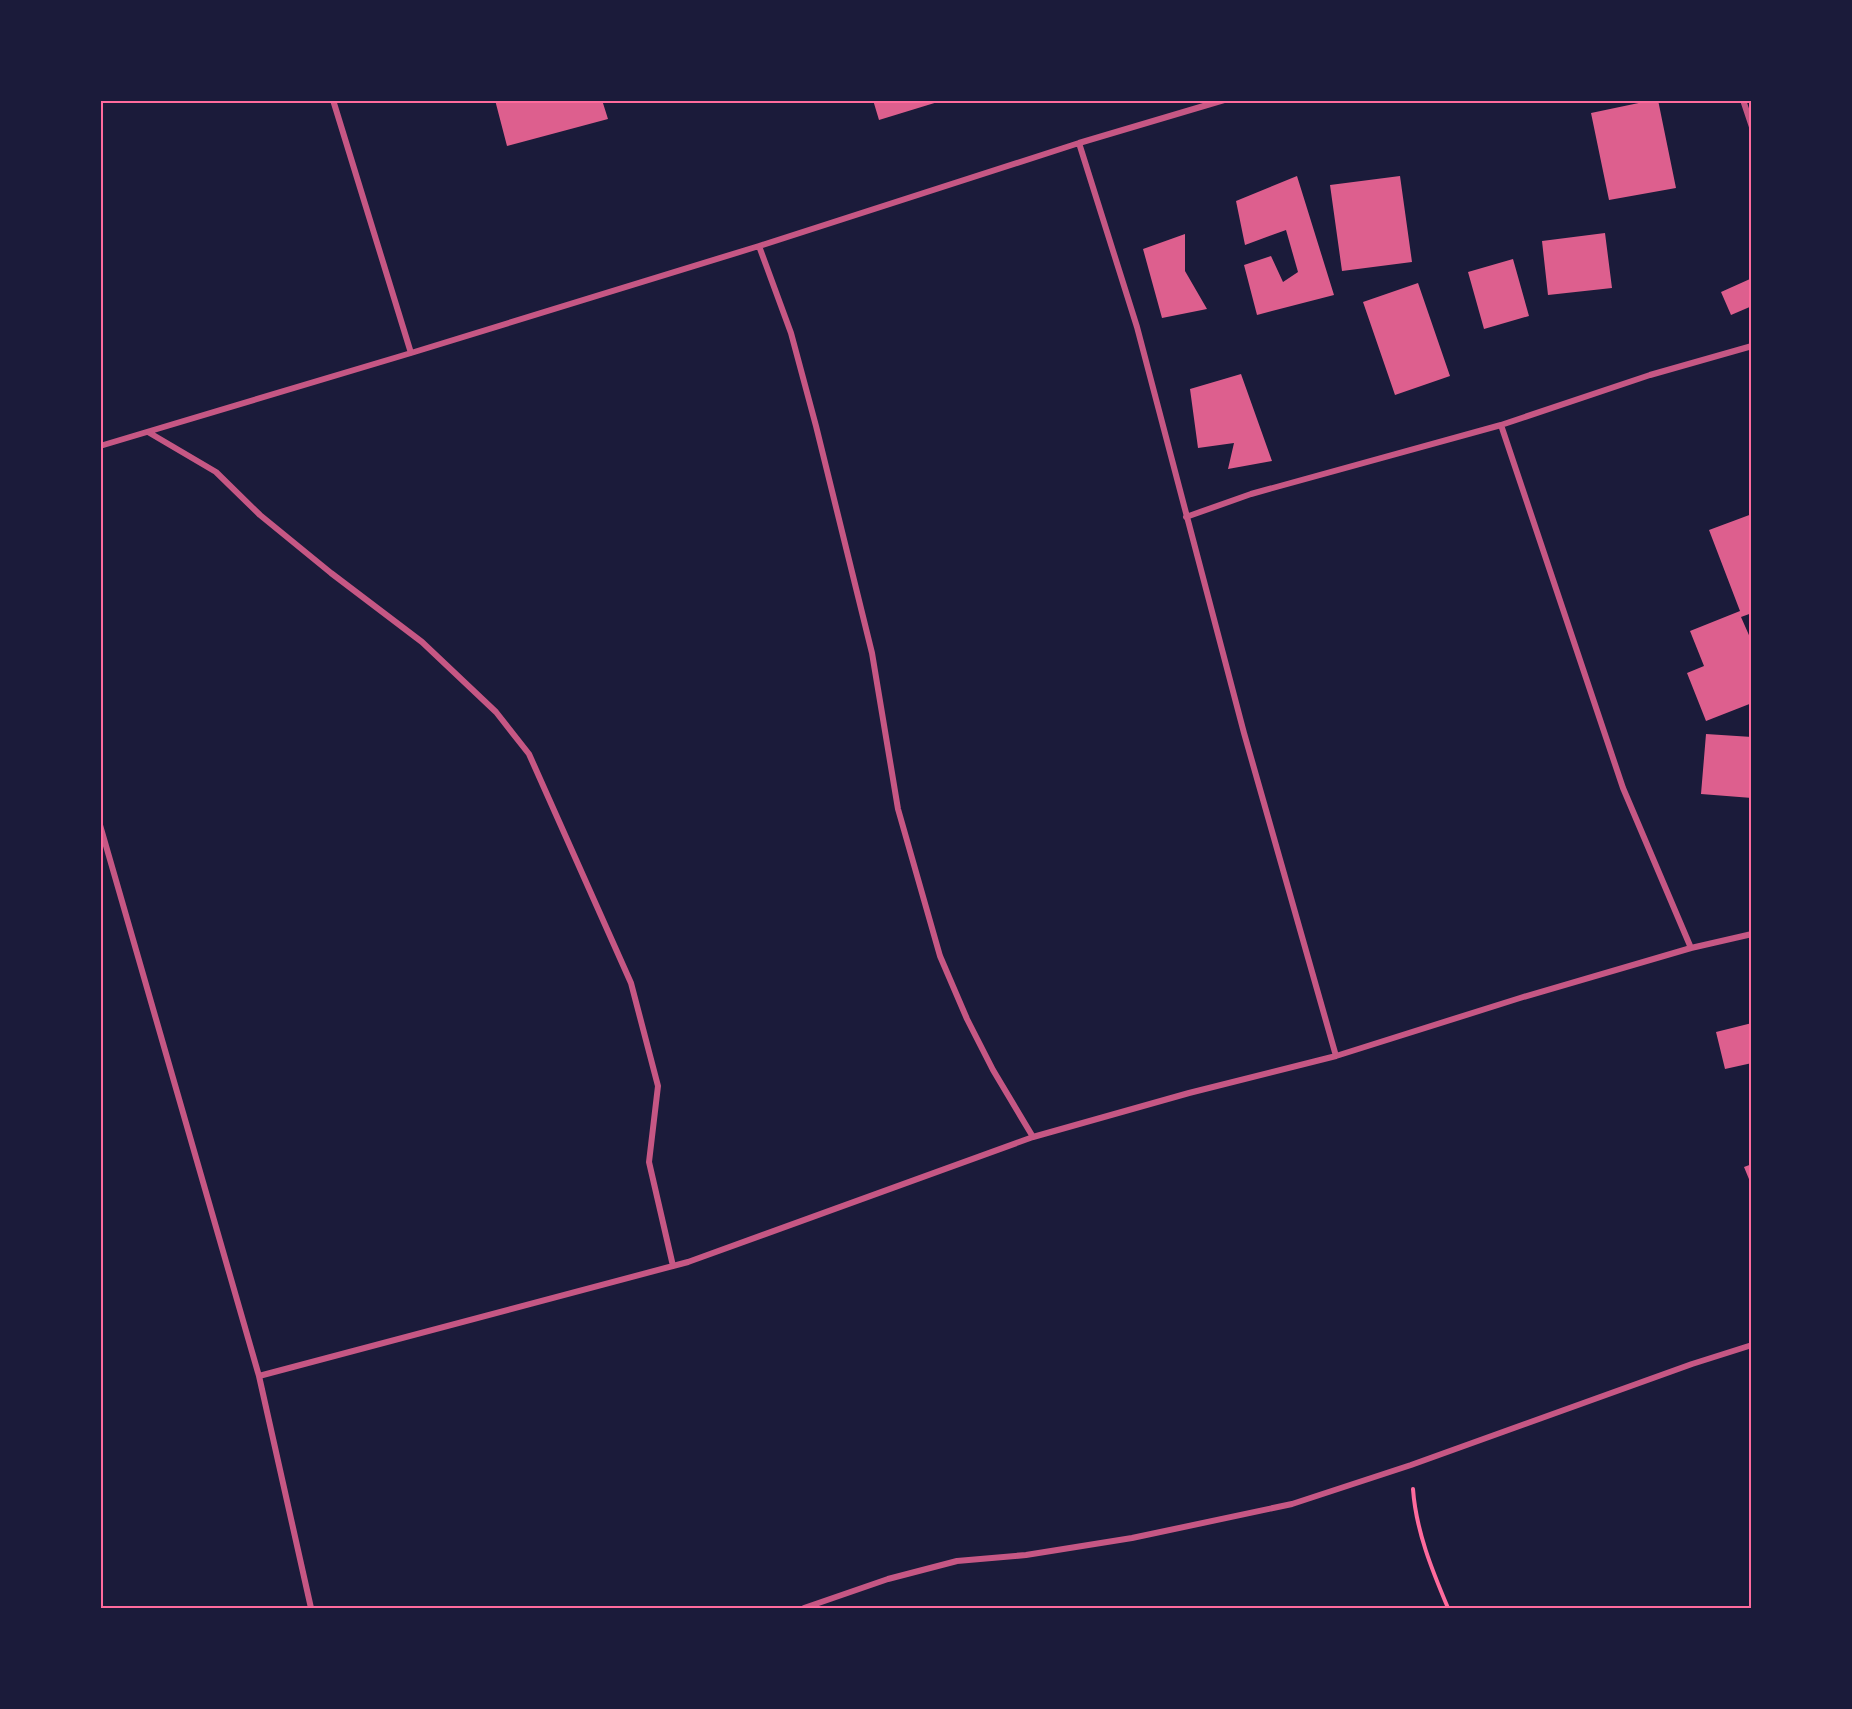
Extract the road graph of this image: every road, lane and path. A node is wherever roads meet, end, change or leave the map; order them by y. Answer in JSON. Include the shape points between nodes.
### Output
{"nodes":[{"id":1,"x":333,"y":100,"type":"edge"},
{"id":2,"x":1224,"y":100,"type":"edge"},
{"id":3,"x":1743,"y":100,"type":"edge"},
{"id":4,"x":1752,"y":127,"type":"edge"},
{"id":5,"x":1079,"y":143,"type":"junction"},
{"id":6,"x":759,"y":246,"type":"junction"},
{"id":7,"x":1752,"y":346,"type":"edge"},
{"id":8,"x":411,"y":353,"type":"junction"},
{"id":9,"x":1501,"y":425,"type":"junction"},
{"id":10,"x":148,"y":432,"type":"junction"},
{"id":11,"x":100,"y":446,"type":"edge"},
{"id":12,"x":1186,"y":517,"type":"junction"},
{"id":13,"x":100,"y":825,"type":"edge"},
{"id":14,"x":1752,"y":934,"type":"edge"},
{"id":15,"x":1692,"y":948,"type":"junction"},
{"id":16,"x":1336,"y":1056,"type":"junction"},
{"id":17,"x":1033,"y":1137,"type":"junction"},
{"id":18,"x":673,"y":1266,"type":"junction"},
{"id":19,"x":1752,"y":1346,"type":"edge"},
{"id":20,"x":259,"y":1377,"type":"junction"},
{"id":21,"x":1411,"y":1465,"type":"junction"},
{"id":22,"x":311,"y":1608,"type":"edge"},
{"id":23,"x":804,"y":1608,"type":"edge"},
{"id":24,"x":1448,"y":1608,"type":"edge"}],
"edges":[{"from":1,"to":8,"type":"street"},
{"from":2,"to":5,"type":"street"},
{"from":3,"to":4,"type":"street"},
{"from":5,"to":6,"type":"street"},
{"from":5,"to":12,"type":"street","via":[[1137,327]]},
{"from":6,"to":8,"type":"street"},
{"from":6,"to":17,"type":"street","via":[[791,333],[819,437],[872,653],[898,809],[940,956],[988,1060]]},
{"from":7,"to":9,"type":"street"},
{"from":8,"to":10,"type":"street"},
{"from":9,"to":12,"type":"street","via":[[1251,494]]},
{"from":9,"to":15,"type":"street","via":[[1623,788]]},
{"from":10,"to":11,"type":"street"},
{"from":10,"to":18,"type":"street","via":[[216,472],[269,522],[422,642],[496,712],[529,754],[631,983],[658,1086],[649,1162]]},
{"from":12,"to":16,"type":"street"},
{"from":13,"to":20,"type":"street"},
{"from":14,"to":15,"type":"street"},
{"from":15,"to":16,"type":"street"},
{"from":16,"to":17,"type":"street"},
{"from":17,"to":18,"type":"street"},
{"from":18,"to":20,"type":"street"},
{"from":19,"to":21,"type":"street"},
{"from":20,"to":22,"type":"street"},
{"from":21,"to":23,"type":"street","via":[[1292,1503],[1132,1538],[1026,1555],[957,1561],[888,1579]]},
{"from":21,"to":24,"type":"path","via":[[1421,1534]]}]}
